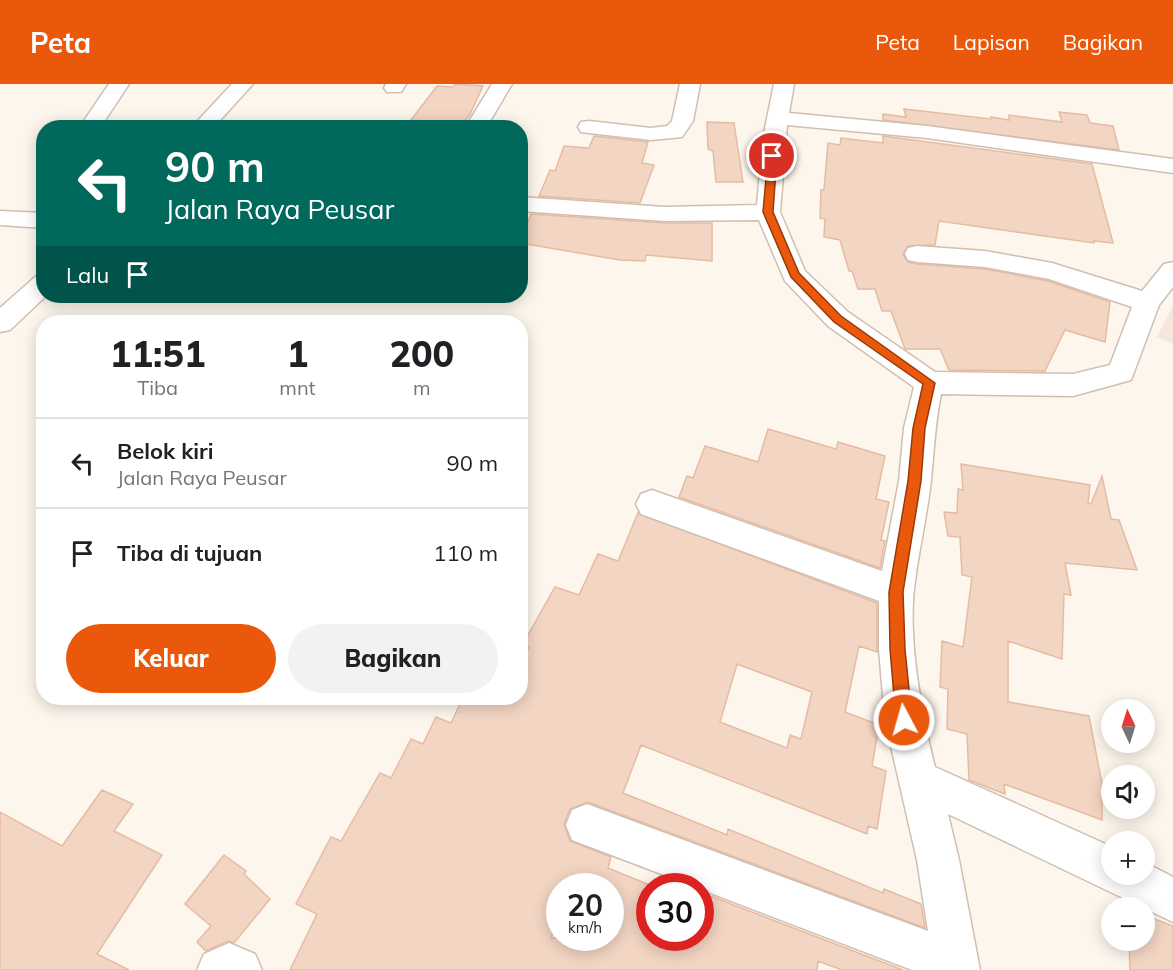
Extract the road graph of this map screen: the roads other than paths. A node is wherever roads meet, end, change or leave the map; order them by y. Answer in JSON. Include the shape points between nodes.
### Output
{"nodes":[{"id":1,"x":118,"y":84,"type":"edge"},
{"id":2,"x":243,"y":84,"type":"edge"},
{"id":3,"x":502,"y":84,"type":"edge"},
{"id":4,"x":690,"y":84,"type":"edge"},
{"id":5,"x":784,"y":84,"type":"edge"},
{"id":6,"x":778,"y":118,"type":"junction"},
{"id":7,"x":94,"y":120,"type":"edge"},
{"id":8,"x":209,"y":120,"type":"edge"},
{"id":9,"x":480,"y":120,"type":"edge"},
{"id":10,"x":589,"y":127,"type":"dead end"},
{"id":11,"x":1173,"y":166,"type":"edge"},
{"id":12,"x":670,"y":188,"type":"dead end"},
{"id":13,"x":528,"y":205,"type":"edge"},
{"id":14,"x":768,"y":212,"type":"junction"},
{"id":15,"x":665,"y":214,"type":"junction"},
{"id":16,"x":0,"y":218,"type":"edge"},
{"id":17,"x":36,"y":220,"type":"edge"},
{"id":18,"x":917,"y":254,"type":"dead end"},
{"id":19,"x":1173,"y":270,"type":"edge"},
{"id":20,"x":36,"y":290,"type":"edge"},
{"id":21,"x":1147,"y":302,"type":"junction"},
{"id":22,"x":0,"y":323,"type":"edge"},
{"id":23,"x":929,"y":383,"type":"junction"},
{"id":24,"x":651,"y":504,"type":"dead end"},
{"id":25,"x":896,"y":592,"type":"junction"},
{"id":26,"x":917,"y":780,"type":"junction"},
{"id":27,"x":587,"y":825,"type":"dead end"},
{"id":28,"x":1101,"y":864,"type":"edge"},
{"id":29,"x":1144,"y":885,"type":"edge"},
{"id":30,"x":1173,"y":900,"type":"edge"},
{"id":31,"x":957,"y":967,"type":"edge"},
{"id":32,"x":220,"y":970,"type":"edge"},
{"id":33,"x":239,"y":970,"type":"edge"}],
"edges":[{"from":1,"to":7,"type":"street"},
{"from":2,"to":8,"type":"street"},
{"from":3,"to":9,"type":"street"},
{"from":4,"to":10,"type":"street","via":[[682,121],[674,132],[651,134]]},
{"from":5,"to":6,"type":"street"},
{"from":6,"to":11,"type":"street","via":[[927,132]]},
{"from":6,"to":14,"type":"street"},
{"from":12,"to":15,"type":"street"},
{"from":13,"to":15,"type":"street"},
{"from":14,"to":15,"type":"street"},
{"from":14,"to":23,"type":"street","via":[[795,275],[837,319]]},
{"from":16,"to":17,"type":"street"},
{"from":18,"to":21,"type":"street","via":[[985,259],[1052,271]]},
{"from":19,"to":21,"type":"street"},
{"from":20,"to":22,"type":"street"},
{"from":21,"to":23,"type":"street","via":[[1121,373],[1073,385]]},
{"from":23,"to":25,"type":"street"},
{"from":24,"to":25,"type":"street"},
{"from":25,"to":26,"type":"street","via":[[904,720]]},
{"from":26,"to":28,"type":"street"},
{"from":26,"to":31,"type":"street","via":[[938,860]]},
{"from":27,"to":31,"type":"street"},
{"from":29,"to":30,"type":"street"},
{"from":32,"to":33,"type":"street","via":[[230,966]]}]}
